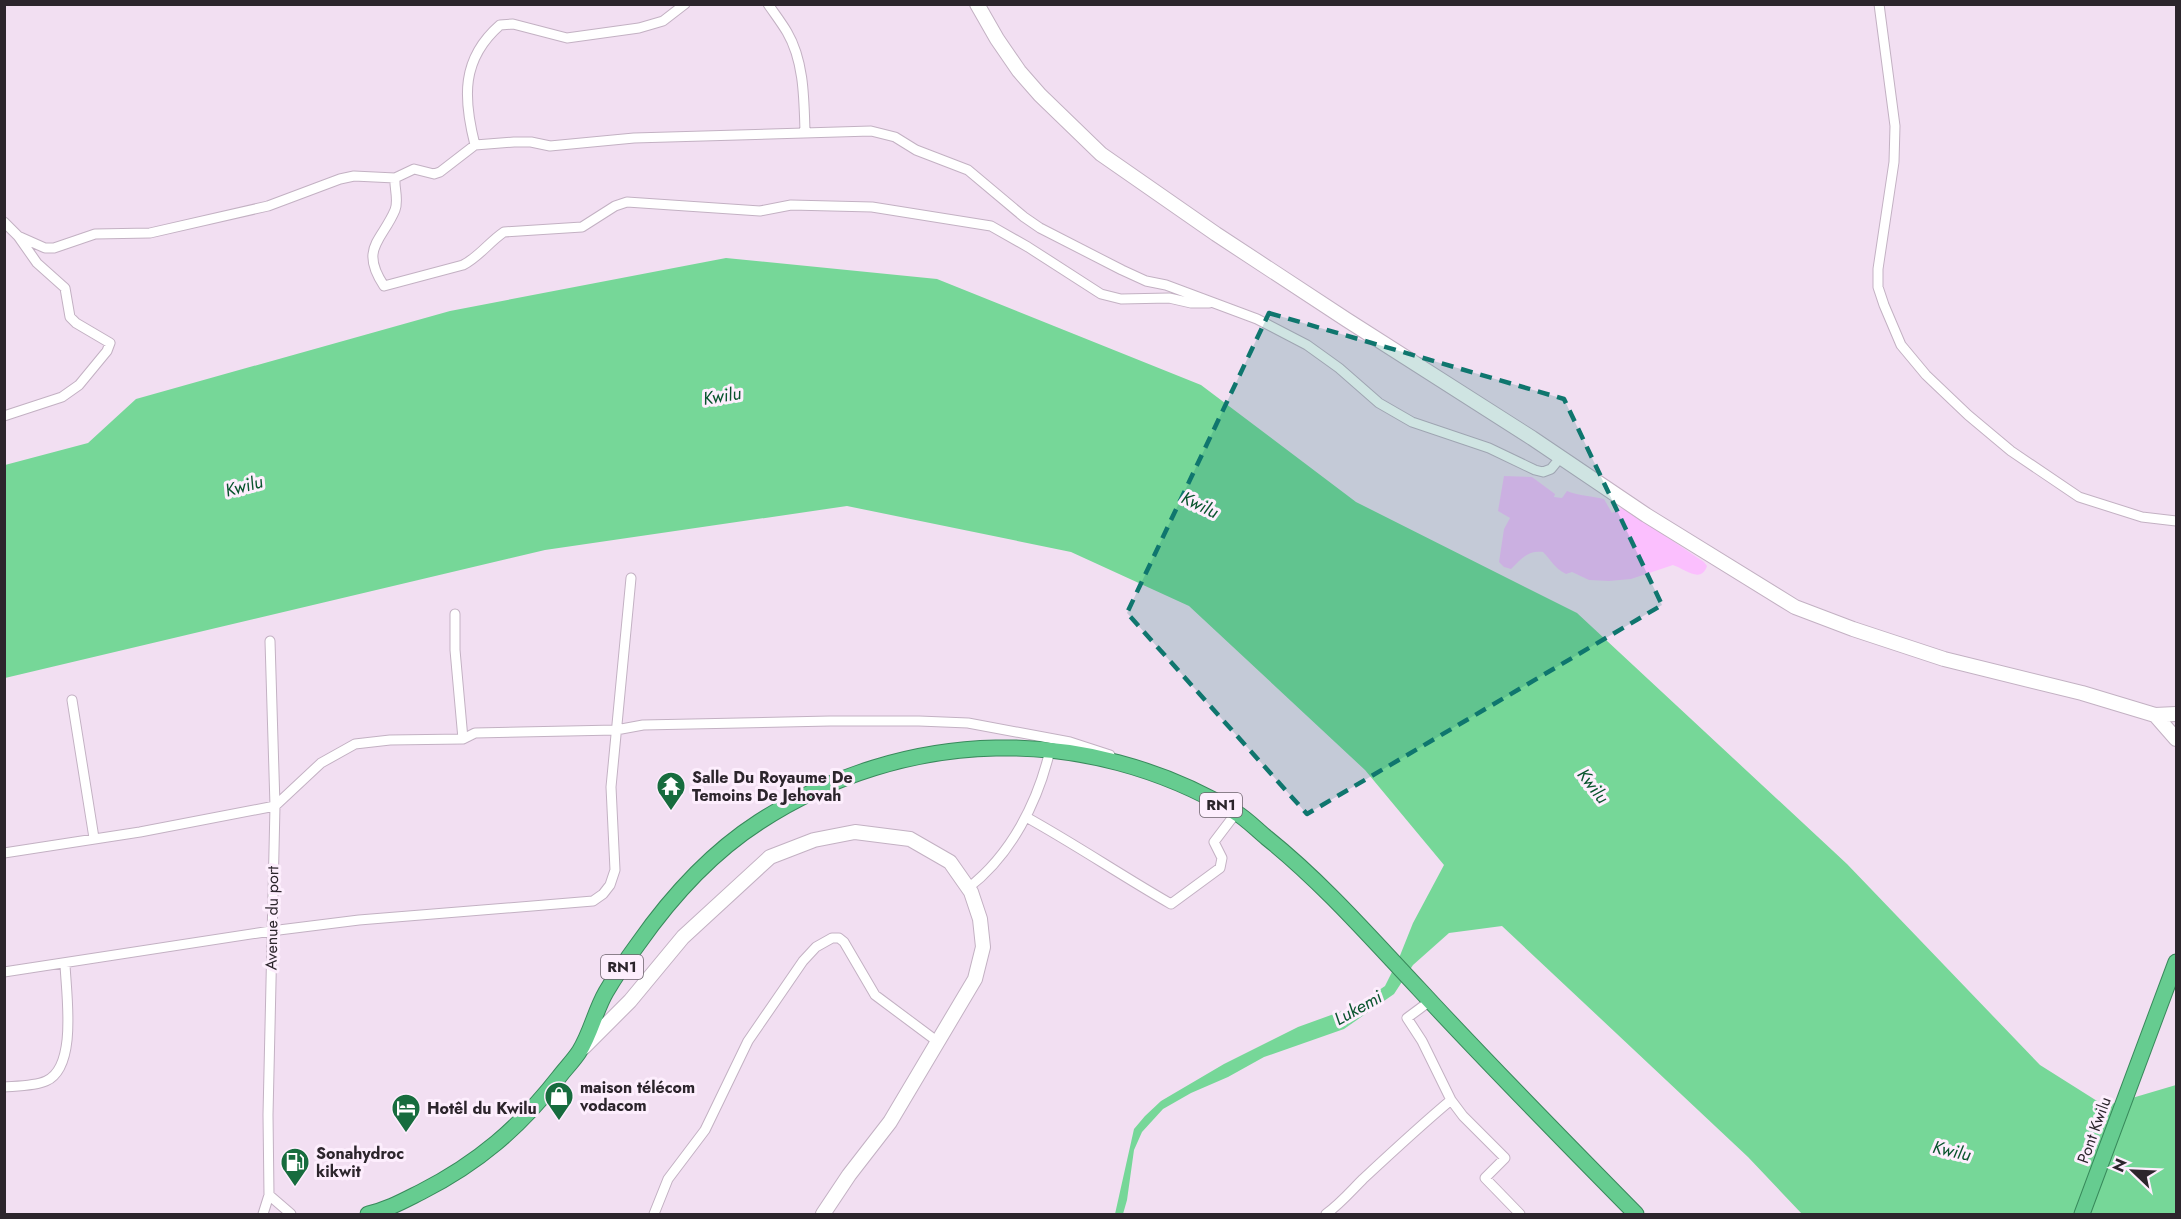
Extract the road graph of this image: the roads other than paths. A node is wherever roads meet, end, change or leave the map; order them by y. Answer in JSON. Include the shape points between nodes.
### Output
{"nodes":[{"id":1,"x":685,"y":4,"type":"edge"},
{"id":2,"x":768,"y":4,"type":"edge"},
{"id":3,"x":977,"y":4,"type":"edge"},
{"id":4,"x":1879,"y":4,"type":"edge"},
{"id":5,"x":805,"y":132,"type":"junction"},
{"id":6,"x":476,"y":145,"type":"junction"},
{"id":7,"x":395,"y":178,"type":"junction"},
{"id":8,"x":4,"y":222,"type":"edge"},
{"id":9,"x":18,"y":236,"type":"junction"},
{"id":10,"x":1211,"y":302,"type":"junction"},
{"id":11,"x":4,"y":416,"type":"edge"},
{"id":12,"x":1560,"y":458,"type":"junction"},
{"id":13,"x":2176,"y":521,"type":"edge"},
{"id":14,"x":631,"y":578,"type":"dead end"},
{"id":15,"x":455,"y":614,"type":"dead end"},
{"id":16,"x":270,"y":641,"type":"dead end"},
{"id":17,"x":72,"y":700,"type":"dead end"},
{"id":18,"x":2176,"y":714,"type":"edge"},
{"id":19,"x":2155,"y":715,"type":"junction"},
{"id":20,"x":616,"y":730,"type":"junction"},
{"id":21,"x":463,"y":739,"type":"junction"},
{"id":22,"x":2176,"y":739,"type":"edge"},
{"id":23,"x":1050,"y":750,"type":"junction"},
{"id":24,"x":1151,"y":772,"type":"junction"},
{"id":25,"x":275,"y":806,"type":"junction"},
{"id":26,"x":1236,"y":813,"type":"junction"},
{"id":27,"x":1026,"y":817,"type":"junction"},
{"id":28,"x":94,"y":837,"type":"junction"},
{"id":29,"x":4,"y":853,"type":"edge"},
{"id":30,"x":968,"y":888,"type":"junction"},
{"id":31,"x":271,"y":931,"type":"junction"},
{"id":32,"x":2176,"y":962,"type":"edge"},
{"id":33,"x":65,"y":964,"type":"junction"},
{"id":34,"x":4,"y":972,"type":"edge"},
{"id":35,"x":1429,"y":1000,"type":"junction"},
{"id":36,"x":938,"y":1042,"type":"junction"},
{"id":37,"x":579,"y":1052,"type":"junction"},
{"id":38,"x":4,"y":1087,"type":"edge"},
{"id":39,"x":1451,"y":1100,"type":"junction"},
{"id":40,"x":269,"y":1195,"type":"junction"},
{"id":41,"x":262,"y":1215,"type":"edge"},
{"id":42,"x":291,"y":1215,"type":"edge"},
{"id":43,"x":368,"y":1215,"type":"edge"},
{"id":44,"x":654,"y":1215,"type":"edge"},
{"id":45,"x":823,"y":1215,"type":"edge"},
{"id":46,"x":1326,"y":1215,"type":"edge"},
{"id":47,"x":1520,"y":1215,"type":"edge"},
{"id":48,"x":1636,"y":1215,"type":"edge"},
{"id":49,"x":2082,"y":1215,"type":"edge"}],
"edges":[{"from":1,"to":6,"type":"street","via":[[663,21],[639,28],[567,38],[513,24],[500,25],[480,47],[469,77],[468,118]]},
{"from":2,"to":5,"type":"street","via":[[788,33],[798,58]]},
{"from":3,"to":12,"type":"main road","via":[[1019,70],[1101,154],[1216,234]]},
{"from":4,"to":13,"type":"street","via":[[1895,126],[1892,183],[1880,248],[1878,287],[1901,345],[1968,415],[2011,451],[2079,497],[2142,517]]},
{"from":5,"to":6,"type":"street","via":[[634,138],[550,146],[522,142]]},
{"from":5,"to":10,"type":"street","via":[[871,131],[895,137],[916,150],[968,170],[1024,217],[1062,241],[1146,281]]},
{"from":6,"to":7,"type":"street","via":[[440,172],[414,169]]},
{"from":7,"to":9,"type":"street","via":[[340,178],[268,206],[150,233],[95,234],[54,248]]},
{"from":7,"to":10,"type":"street","via":[[395,210],[375,241],[373,252],[384,286],[463,265],[504,232],[582,227],[627,202],[760,211],[791,206],[861,207],[991,226],[1101,294],[1121,299]]},
{"from":8,"to":9,"type":"street"},
{"from":9,"to":11,"type":"street","via":[[37,263],[65,288],[70,317],[110,343],[79,385],[62,397]]},
{"from":10,"to":12,"type":"street","via":[[1257,319],[1307,345],[1379,403],[1412,422],[1489,448],[1543,472]]},
{"from":12,"to":19,"type":"main road","via":[[1795,607],[1944,659]]},
{"from":14,"to":20,"type":"street"},
{"from":15,"to":21,"type":"street"},
{"from":16,"to":25,"type":"street","name":"Avenue du port"},
{"from":17,"to":28,"type":"street"},
{"from":18,"to":19,"type":"main road"},
{"from":19,"to":22,"type":"main road"},
{"from":20,"to":21,"type":"street","via":[[475,733]]},
{"from":20,"to":24,"type":"street","via":[[643,725],[819,721],[968,723],[1070,742]]},
{"from":20,"to":31,"type":"street","via":[[611,787],[615,870],[610,885],[593,901]]},
{"from":21,"to":25,"type":"street","via":[[354,744],[321,763]]},
{"from":23,"to":24,"type":"highway","number":"RN1"},
{"from":23,"to":27,"type":"street","via":[[1044,777]]},
{"from":23,"to":37,"type":"highway","number":"RN1","via":[[993,748],[900,759],[834,782],[758,823],[706,865],[666,906],[605,994]]},
{"from":24,"to":26,"type":"highway","number":"RN1"},
{"from":25,"to":28,"type":"street","via":[[141,832]]},
{"from":25,"to":31,"type":"street","name":"Avenue du port"},
{"from":26,"to":27,"type":"street","via":[[1214,842],[1222,858],[1220,868],[1171,904]]},
{"from":26,"to":35,"type":"highway","number":"RN1","via":[[1288,854]]},
{"from":27,"to":30,"type":"street","via":[[992,867]]},
{"from":28,"to":29,"type":"street"},
{"from":30,"to":36,"type":"main road","via":[[980,919],[983,947],[975,979]]},
{"from":30,"to":37,"type":"main road","via":[[950,862],[910,839],[855,832],[814,840],[770,857],[683,937],[630,1001]]},
{"from":31,"to":33,"type":"street"},
{"from":31,"to":40,"type":"street","name":"Avenue du port"},
{"from":32,"to":49,"type":"highway","name":"Pont Kwilu"},
{"from":33,"to":34,"type":"street"},
{"from":33,"to":38,"type":"street","via":[[67,1048],[58,1072],[45,1082]]},
{"from":35,"to":39,"type":"street","via":[[1407,1018]]},
{"from":35,"to":48,"type":"highway","number":"RN1"},
{"from":36,"to":44,"type":"street","via":[[875,995],[839,938],[816,946],[748,1041],[705,1130],[668,1179]]},
{"from":36,"to":45,"type":"main road","via":[[890,1122]]},
{"from":37,"to":43,"type":"highway","number":"RN1","via":[[509,1133],[473,1163],[385,1211]]},
{"from":39,"to":46,"type":"street"},
{"from":39,"to":47,"type":"street","via":[[1505,1158],[1485,1178]]},
{"from":40,"to":41,"type":"street"},
{"from":40,"to":42,"type":"street"}]}
